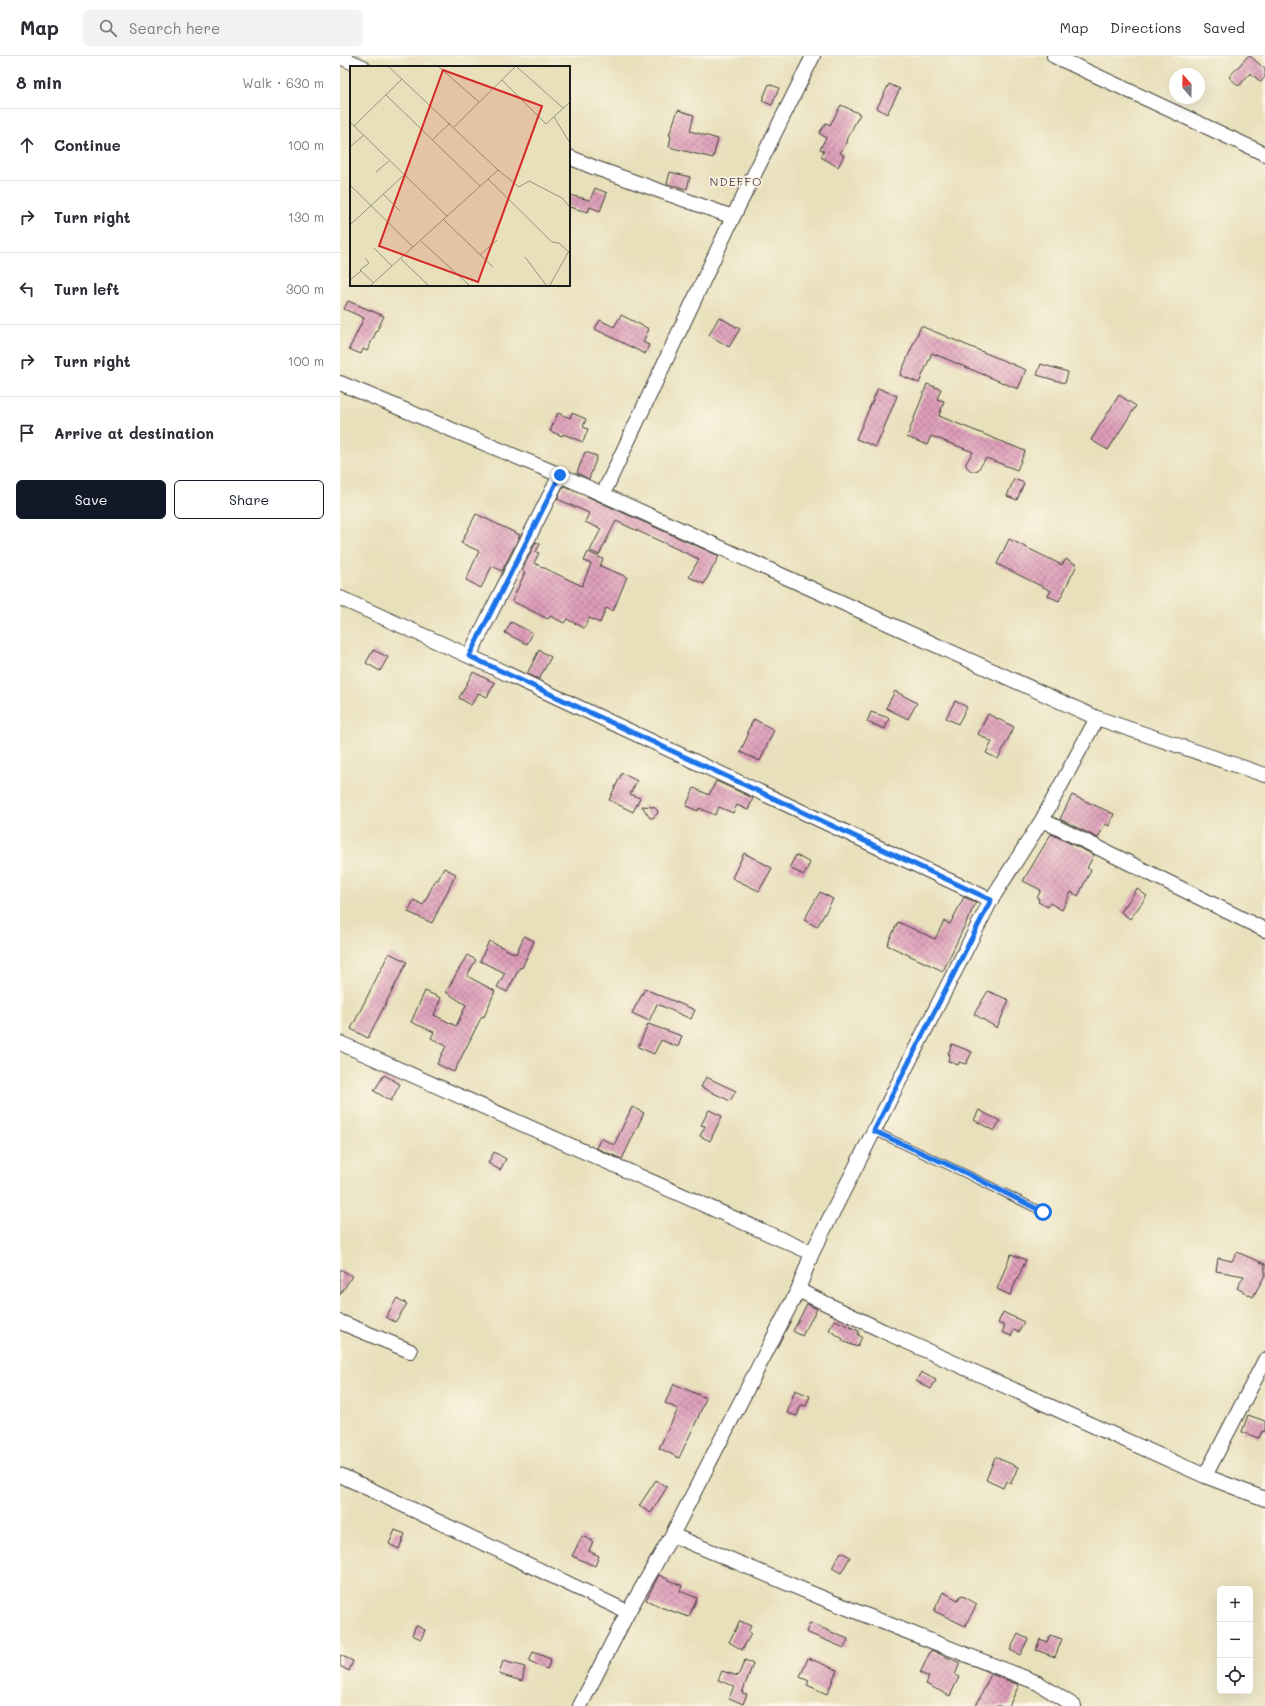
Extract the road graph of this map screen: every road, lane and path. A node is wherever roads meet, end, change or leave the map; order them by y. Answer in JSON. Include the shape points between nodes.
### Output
{"nodes":[{"id":1,"x":813,"y":56,"type":"edge"},
{"id":2,"x":1054,"y":56,"type":"edge"},
{"id":3,"x":340,"y":57,"type":"edge"},
{"id":4,"x":361,"y":66,"type":"edge"},
{"id":5,"x":1265,"y":154,"type":"edge"},
{"id":6,"x":570,"y":157,"type":"edge"},
{"id":7,"x":733,"y":217,"type":"junction"},
{"id":8,"x":340,"y":383,"type":"edge"},
{"id":9,"x":560,"y":475,"type":"junction"},
{"id":10,"x":603,"y":494,"type":"junction"},
{"id":11,"x":340,"y":598,"type":"edge"},
{"id":12,"x":469,"y":656,"type":"junction"},
{"id":13,"x":1097,"y":718,"type":"junction"},
{"id":14,"x":1265,"y":776,"type":"edge"},
{"id":15,"x":1042,"y":820,"type":"junction"},
{"id":16,"x":991,"y":900,"type":"junction"},
{"id":17,"x":1265,"y":930,"type":"edge"},
{"id":18,"x":340,"y":1043,"type":"edge"},
{"id":19,"x":874,"y":1131,"type":"junction"},
{"id":20,"x":1043,"y":1212,"type":"dead end"},
{"id":21,"x":812,"y":1253,"type":"junction"},
{"id":22,"x":798,"y":1290,"type":"junction"},
{"id":23,"x":340,"y":1322,"type":"edge"},
{"id":24,"x":410,"y":1351,"type":"dead end"},
{"id":25,"x":1265,"y":1360,"type":"edge"},
{"id":26,"x":340,"y":1475,"type":"edge"},
{"id":27,"x":1205,"y":1476,"type":"junction"},
{"id":28,"x":1265,"y":1499,"type":"edge"},
{"id":29,"x":672,"y":1535,"type":"junction"},
{"id":30,"x":628,"y":1612,"type":"junction"},
{"id":31,"x":580,"y":1706,"type":"edge"},
{"id":32,"x":1074,"y":1706,"type":"edge"}],
"edges":[{"from":1,"to":7,"type":"street"},
{"from":2,"to":5,"type":"street"},
{"from":3,"to":4,"type":"street"},
{"from":6,"to":7,"type":"street"},
{"from":7,"to":10,"type":"street"},
{"from":8,"to":9,"type":"street"},
{"from":9,"to":10,"type":"street"},
{"from":9,"to":12,"type":"street"},
{"from":10,"to":13,"type":"street"},
{"from":11,"to":12,"type":"street"},
{"from":12,"to":16,"type":"street"},
{"from":13,"to":14,"type":"street"},
{"from":13,"to":15,"type":"street"},
{"from":15,"to":16,"type":"street"},
{"from":15,"to":17,"type":"street"},
{"from":16,"to":19,"type":"street"},
{"from":18,"to":21,"type":"street"},
{"from":19,"to":20,"type":"lane"},
{"from":19,"to":21,"type":"street"},
{"from":21,"to":22,"type":"street"},
{"from":22,"to":27,"type":"street"},
{"from":22,"to":29,"type":"street"},
{"from":23,"to":24,"type":"street"},
{"from":25,"to":27,"type":"street"},
{"from":26,"to":30,"type":"street"},
{"from":27,"to":28,"type":"street"},
{"from":29,"to":30,"type":"street"},
{"from":29,"to":32,"type":"street","via":[[832,1602],[1038,1683]]},
{"from":30,"to":31,"type":"street"}]}
